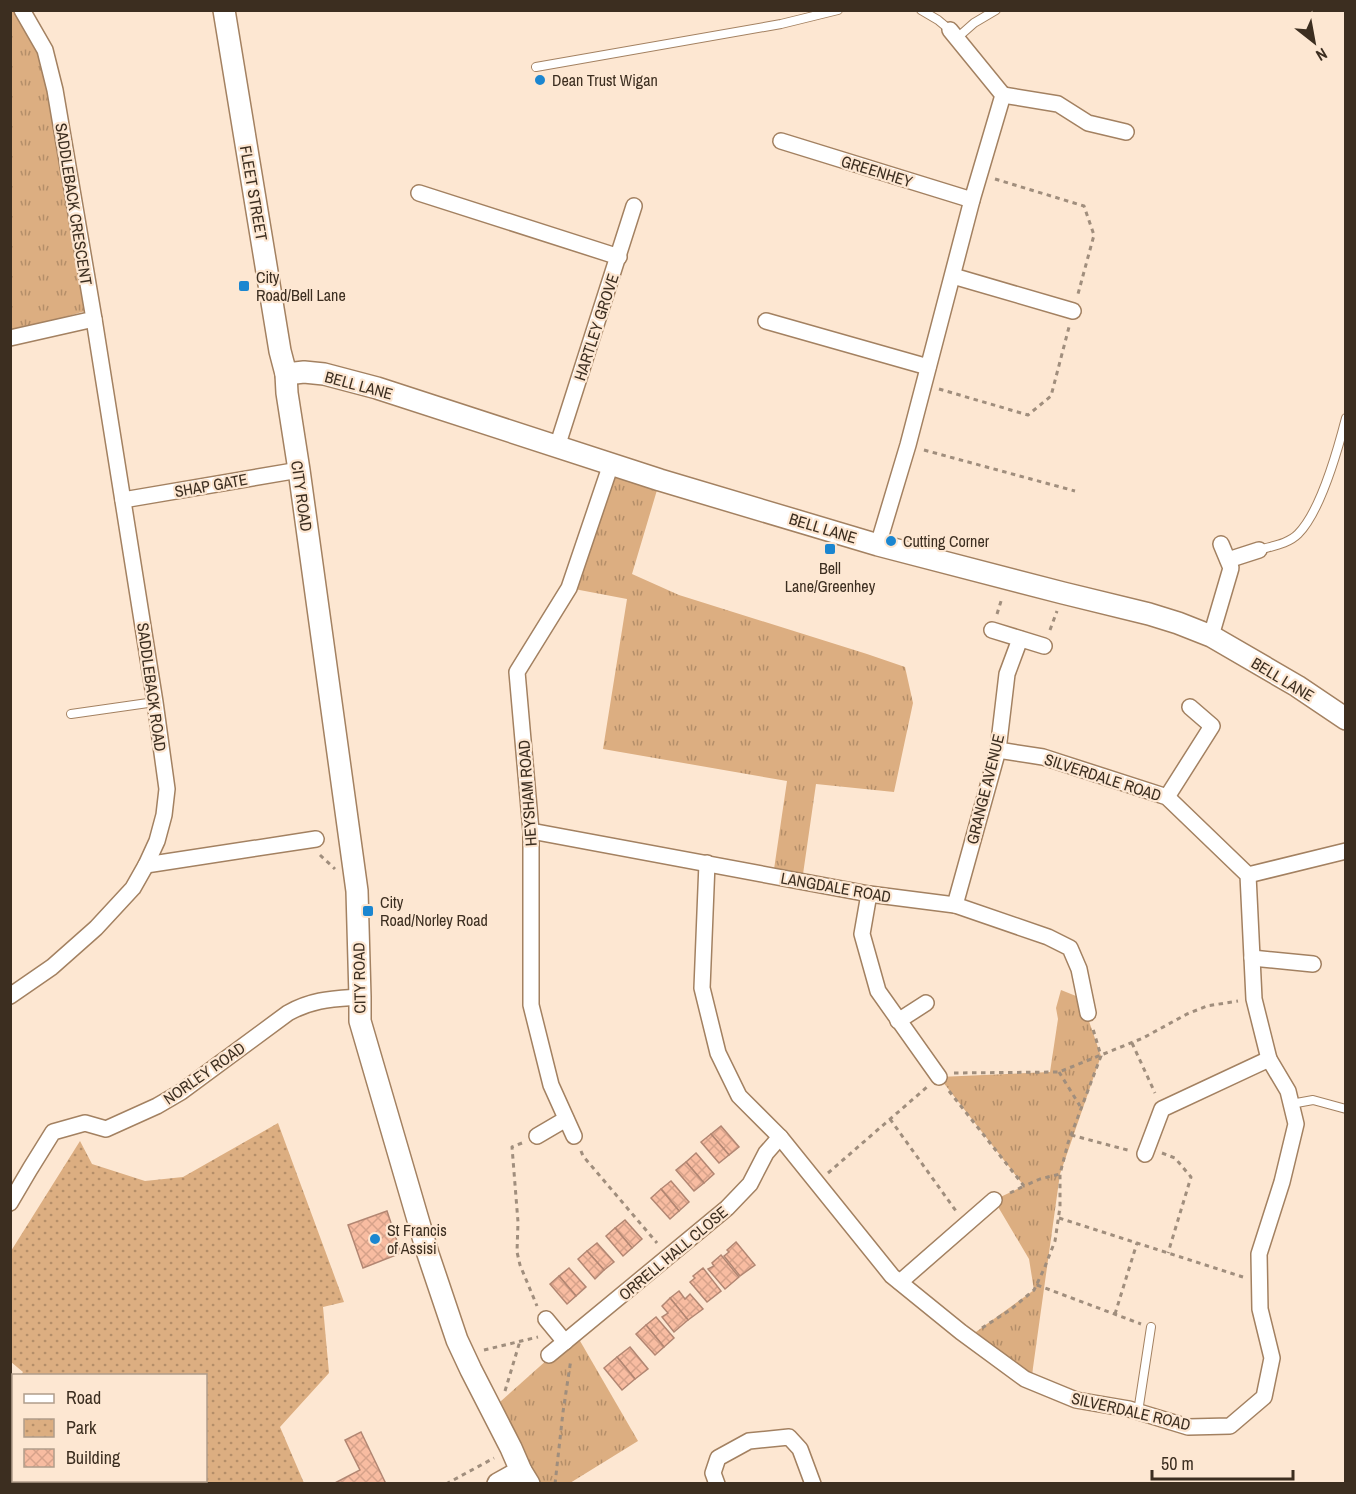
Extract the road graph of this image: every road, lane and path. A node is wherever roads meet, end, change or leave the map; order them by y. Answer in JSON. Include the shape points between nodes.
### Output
{"nodes":[{"id":1,"x":22,"y":10,"type":"edge"},
{"id":2,"x":224,"y":10,"type":"edge"},
{"id":3,"x":838,"y":10,"type":"edge"},
{"id":4,"x":921,"y":10,"type":"edge"},
{"id":5,"x":996,"y":10,"type":"edge"},
{"id":6,"x":953,"y":34,"type":"junction"},
{"id":7,"x":536,"y":67,"type":"dead end"},
{"id":8,"x":1003,"y":95,"type":"junction"},
{"id":9,"x":1126,"y":132,"type":"dead end"},
{"id":10,"x":781,"y":141,"type":"dead end"},
{"id":11,"x":419,"y":193,"type":"dead end"},
{"id":12,"x":972,"y":200,"type":"junction"},
{"id":13,"x":634,"y":206,"type":"dead end"},
{"id":14,"x":619,"y":257,"type":"junction"},
{"id":15,"x":953,"y":276,"type":"junction"},
{"id":16,"x":1073,"y":310,"type":"dead end"},
{"id":17,"x":94,"y":319,"type":"junction"},
{"id":18,"x":766,"y":321,"type":"dead end"},
{"id":19,"x":10,"y":338,"type":"edge"},
{"id":20,"x":928,"y":367,"type":"junction"},
{"id":21,"x":286,"y":374,"type":"junction"},
{"id":22,"x":1346,"y":418,"type":"edge"},
{"id":23,"x":908,"y":445,"type":"junction"},
{"id":24,"x":557,"y":447,"type":"junction"},
{"id":25,"x":611,"y":464,"type":"junction"},
{"id":26,"x":299,"y":470,"type":"junction"},
{"id":27,"x":1075,"y":491,"type":"dead end"},
{"id":28,"x":123,"y":500,"type":"junction"},
{"id":29,"x":1221,"y":544,"type":"dead end"},
{"id":30,"x":878,"y":545,"type":"junction"},
{"id":31,"x":1259,"y":550,"type":"joint"},
{"id":32,"x":1228,"y":560,"type":"junction"},
{"id":33,"x":1008,"y":579,"type":"junction"},
{"id":34,"x":1063,"y":593,"type":"junction"},
{"id":35,"x":992,"y":630,"type":"joint"},
{"id":36,"x":1210,"y":636,"type":"junction"},
{"id":37,"x":1020,"y":639,"type":"junction"},
{"id":38,"x":1044,"y":645,"type":"joint"},
{"id":39,"x":155,"y":702,"type":"junction"},
{"id":40,"x":1190,"y":707,"type":"dead end"},
{"id":41,"x":71,"y":714,"type":"dead end"},
{"id":42,"x":1346,"y":719,"type":"edge"},
{"id":43,"x":998,"y":750,"type":"junction"},
{"id":44,"x":1167,"y":797,"type":"junction"},
{"id":45,"x":531,"y":831,"type":"junction"},
{"id":46,"x":311,"y":840,"type":"joint"},
{"id":47,"x":1346,"y":851,"type":"edge"},
{"id":48,"x":707,"y":863,"type":"junction"},
{"id":49,"x":146,"y":865,"type":"junction"},
{"id":50,"x":1248,"y":875,"type":"junction"},
{"id":51,"x":357,"y":891,"type":"junction"},
{"id":52,"x":869,"y":894,"type":"junction"},
{"id":53,"x":955,"y":905,"type":"junction"},
{"id":54,"x":1252,"y":958,"type":"junction"},
{"id":55,"x":1313,"y":964,"type":"dead end"},
{"id":56,"x":10,"y":996,"type":"edge"},
{"id":57,"x":360,"y":997,"type":"junction"},
{"id":58,"x":1254,"y":999,"type":"junction"},
{"id":59,"x":926,"y":1004,"type":"dead end"},
{"id":60,"x":1088,"y":1013,"type":"joint"},
{"id":61,"x":898,"y":1021,"type":"junction"},
{"id":62,"x":1132,"y":1043,"type":"junction"},
{"id":63,"x":1101,"y":1056,"type":"junction"},
{"id":64,"x":1269,"y":1059,"type":"junction"},
{"id":65,"x":1059,"y":1072,"type":"junction"},
{"id":66,"x":939,"y":1077,"type":"junction"},
{"id":67,"x":1292,"y":1104,"type":"junction"},
{"id":68,"x":1081,"y":1107,"type":"junction"},
{"id":69,"x":1162,"y":1109,"type":"junction"},
{"id":70,"x":1346,"y":1109,"type":"edge"},
{"id":71,"x":566,"y":1119,"type":"junction"},
{"id":72,"x":890,"y":1119,"type":"junction"},
{"id":73,"x":1071,"y":1135,"type":"junction"},
{"id":74,"x":537,"y":1136,"type":"joint"},
{"id":75,"x":574,"y":1136,"type":"joint"},
{"id":76,"x":780,"y":1137,"type":"junction"},
{"id":77,"x":1146,"y":1152,"type":"junction"},
{"id":78,"x":1060,"y":1174,"type":"junction"},
{"id":79,"x":818,"y":1182,"type":"junction"},
{"id":80,"x":994,"y":1200,"type":"dead end"},
{"id":81,"x":10,"y":1203,"type":"edge"},
{"id":82,"x":1059,"y":1218,"type":"junction"},
{"id":83,"x":966,"y":1225,"type":"junction"},
{"id":84,"x":1137,"y":1243,"type":"junction"},
{"id":85,"x":1168,"y":1253,"type":"junction"},
{"id":86,"x":669,"y":1256,"type":"junction"},
{"id":87,"x":900,"y":1282,"type":"junction"},
{"id":88,"x":1259,"y":1282,"type":"junction"},
{"id":89,"x":1036,"y":1284,"type":"junction"},
{"id":90,"x":1115,"y":1314,"type":"junction"},
{"id":91,"x":546,"y":1319,"type":"joint"},
{"id":92,"x":1151,"y":1327,"type":"joint"},
{"id":93,"x":566,"y":1336,"type":"junction"},
{"id":94,"x":969,"y":1337,"type":"junction"},
{"id":95,"x":520,"y":1341,"type":"junction"},
{"id":96,"x":464,"y":1354,"type":"junction"},
{"id":97,"x":549,"y":1355,"type":"dead end"},
{"id":98,"x":491,"y":1410,"type":"junction"},
{"id":99,"x":1138,"y":1412,"type":"junction"},
{"id":100,"x":511,"y":1448,"type":"junction"},
{"id":101,"x":525,"y":1477,"type":"edge"},
{"id":102,"x":447,"y":1484,"type":"edge"},
{"id":103,"x":498,"y":1484,"type":"edge"},
{"id":104,"x":555,"y":1484,"type":"edge"},
{"id":105,"x":717,"y":1484,"type":"edge"},
{"id":106,"x":813,"y":1484,"type":"edge"}],
"edges":[{"from":1,"to":17,"type":"street","name":"SADDLEBACK CRESCENT","via":[[45,50],[55,90]]},
{"from":2,"to":21,"type":"street","name":"FLEET STREET"},
{"from":3,"to":7,"type":"lane","via":[[781,24]]},
{"from":4,"to":6,"type":"lane"},
{"from":5,"to":6,"type":"lane"},
{"from":6,"to":8,"type":"street"},
{"from":8,"to":9,"type":"street","via":[[1058,104],[1088,123]]},
{"from":8,"to":12,"type":"street"},
{"from":10,"to":12,"type":"street","name":"GREENHEY"},
{"from":11,"to":14,"type":"street"},
{"from":12,"to":15,"type":"street"},
{"from":13,"to":14,"type":"street","name":"HARTLEY GROVE"},
{"from":14,"to":24,"type":"street","name":"HARTLEY GROVE"},
{"from":15,"to":16,"type":"street"},
{"from":15,"to":20,"type":"street"},
{"from":17,"to":19,"type":"street"},
{"from":17,"to":28,"type":"street","name":"SADDLEBACK ROAD"},
{"from":18,"to":20,"type":"street"},
{"from":20,"to":23,"type":"street"},
{"from":21,"to":24,"type":"street","name":"BELL LANE","via":[[324,374],[376,388]]},
{"from":21,"to":26,"type":"street","name":"CITY ROAD"},
{"from":22,"to":31,"type":"lane","via":[[1323,490],[1308,519],[1297,535]]},
{"from":23,"to":27,"type":"path"},
{"from":23,"to":30,"type":"street"},
{"from":24,"to":25,"type":"street","name":"BELL LANE"},
{"from":25,"to":30,"type":"street","name":"BELL LANE"},
{"from":25,"to":45,"type":"street","name":"HEYSHAM ROAD","via":[[569,588],[517,672]]},
{"from":26,"to":28,"type":"street","name":"SHAP GATE"},
{"from":26,"to":51,"type":"street","name":"CITY ROAD"},
{"from":28,"to":39,"type":"street","name":"SADDLEBACK ROAD"},
{"from":29,"to":32,"type":"street"},
{"from":30,"to":33,"type":"street","name":"BELL LANE"},
{"from":31,"to":32,"type":"street"},
{"from":32,"to":36,"type":"street","via":[[1231,568]]},
{"from":33,"to":34,"type":"street","name":"BELL LANE"},
{"from":33,"to":35,"type":"path"},
{"from":34,"to":36,"type":"street","name":"BELL LANE","via":[[1149,614]]},
{"from":34,"to":38,"type":"path"},
{"from":35,"to":37,"type":"street"},
{"from":36,"to":42,"type":"street","name":"BELL LANE"},
{"from":37,"to":38,"type":"street"},
{"from":37,"to":43,"type":"street","name":"GRANGE AVENUE","via":[[1007,674]]},
{"from":39,"to":41,"type":"lane"},
{"from":39,"to":49,"type":"street","name":"SADDLEBACK ROAD","via":[[167,789],[157,841]]},
{"from":40,"to":44,"type":"street","via":[[1212,726]]},
{"from":43,"to":44,"type":"street","name":"SILVERDALE ROAD","via":[[1043,757]]},
{"from":43,"to":53,"type":"street","name":"GRANGE AVENUE"},
{"from":44,"to":50,"type":"street","name":"SILVERDALE ROAD"},
{"from":45,"to":48,"type":"street","name":"LANGDALE ROAD"},
{"from":45,"to":71,"type":"street","name":"HEYSHAM ROAD","via":[[531,1005],[551,1085]]},
{"from":46,"to":49,"type":"street"},
{"from":46,"to":51,"type":"path"},
{"from":47,"to":50,"type":"street"},
{"from":48,"to":52,"type":"street","name":"LANGDALE ROAD"},
{"from":48,"to":76,"type":"street","name":"SILVERDALE ROAD","via":[[702,988],[718,1053],[739,1096]]},
{"from":49,"to":56,"type":"street","name":"SADDLEBACK ROAD","via":[[133,888],[96,928],[52,967]]},
{"from":50,"to":54,"type":"street","name":"SILVERDALE ROAD"},
{"from":51,"to":57,"type":"street","name":"CITY ROAD"},
{"from":52,"to":53,"type":"street","name":"LANGDALE ROAD"},
{"from":52,"to":61,"type":"street","via":[[862,934],[878,991]]},
{"from":53,"to":60,"type":"street","name":"LANGDALE ROAD","via":[[1070,948],[1079,969]]},
{"from":54,"to":55,"type":"street"},
{"from":54,"to":58,"type":"street","name":"SILVERDALE ROAD"},
{"from":57,"to":81,"type":"street","name":"NORLEY ROAD","via":[[322,1000],[288,1013],[181,1092],[106,1129],[85,1123],[53,1132]]},
{"from":57,"to":96,"type":"street","name":"CITY ROAD","via":[[360,1021],[372,1065],[428,1254]]},
{"from":58,"to":62,"type":"path","via":[[1207,1006]]},
{"from":58,"to":64,"type":"street","name":"SILVERDALE ROAD"},
{"from":59,"to":61,"type":"street"},
{"from":60,"to":63,"type":"path"},
{"from":61,"to":66,"type":"street"},
{"from":62,"to":63,"type":"path"},
{"from":62,"to":69,"type":"path"},
{"from":63,"to":65,"type":"path"},
{"from":63,"to":68,"type":"path"},
{"from":64,"to":67,"type":"street","name":"SILVERDALE ROAD"},
{"from":64,"to":69,"type":"street"},
{"from":65,"to":66,"type":"path","via":[[955,1072]]},
{"from":65,"to":68,"type":"path"},
{"from":66,"to":72,"type":"path"},
{"from":66,"to":78,"type":"path","via":[[1024,1186]]},
{"from":67,"to":70,"type":"lane","via":[[1313,1100]]},
{"from":67,"to":88,"type":"street","name":"SILVERDALE ROAD","via":[[1296,1124],[1259,1254]]},
{"from":68,"to":73,"type":"path"},
{"from":69,"to":77,"type":"street"},
{"from":71,"to":74,"type":"street"},
{"from":71,"to":75,"type":"street","name":"HEYSHAM ROAD"},
{"from":72,"to":79,"type":"path"},
{"from":72,"to":83,"type":"path"},
{"from":73,"to":77,"type":"path"},
{"from":73,"to":78,"type":"path"},
{"from":74,"to":91,"type":"path","via":[[512,1147],[517,1252],[538,1309]]},
{"from":75,"to":86,"type":"path","via":[[583,1156]]},
{"from":76,"to":79,"type":"street","name":"SILVERDALE ROAD"},
{"from":76,"to":86,"type":"street","name":"ORRELL HALL CLOSE","via":[[740,1195]]},
{"from":77,"to":85,"type":"path","via":[[1175,1158],[1191,1177]]},
{"from":78,"to":82,"type":"path"},
{"from":79,"to":87,"type":"street","name":"SILVERDALE ROAD"},
{"from":80,"to":83,"type":"street"},
{"from":82,"to":84,"type":"path"},
{"from":82,"to":89,"type":"path","via":[[1055,1241]]},
{"from":83,"to":87,"type":"street"},
{"from":84,"to":85,"type":"path"},
{"from":84,"to":90,"type":"path"},
{"from":85,"to":88,"type":"path"},
{"from":86,"to":93,"type":"street","name":"ORRELL HALL CLOSE"},
{"from":87,"to":94,"type":"street","name":"SILVERDALE ROAD"},
{"from":88,"to":99,"type":"street","name":"SILVERDALE ROAD","via":[[1260,1309],[1272,1358],[1264,1397],[1230,1426],[1188,1427]]},
{"from":89,"to":90,"type":"path"},
{"from":89,"to":94,"type":"path","via":[[1010,1310]]},
{"from":90,"to":92,"type":"path"},
{"from":91,"to":93,"type":"street"},
{"from":92,"to":99,"type":"lane"},
{"from":93,"to":95,"type":"path"},
{"from":93,"to":97,"type":"street","name":"ORRELL HALL CLOSE"},
{"from":93,"to":104,"type":"path"},
{"from":94,"to":99,"type":"street","name":"SILVERDALE ROAD","via":[[1025,1380],[1076,1400]]},
{"from":95,"to":96,"type":"path"},
{"from":95,"to":98,"type":"path","via":[[505,1393]]},
{"from":96,"to":98,"type":"street","name":"CITY ROAD"},
{"from":98,"to":100,"type":"street","name":"CITY ROAD"},
{"from":100,"to":101,"type":"street","name":"CITY ROAD"},
{"from":100,"to":102,"type":"path"},
{"from":101,"to":103,"type":"street"},
{"from":105,"to":106,"type":"street","via":[[713,1473],[718,1458],[749,1441],[789,1437],[800,1449]]}]}
